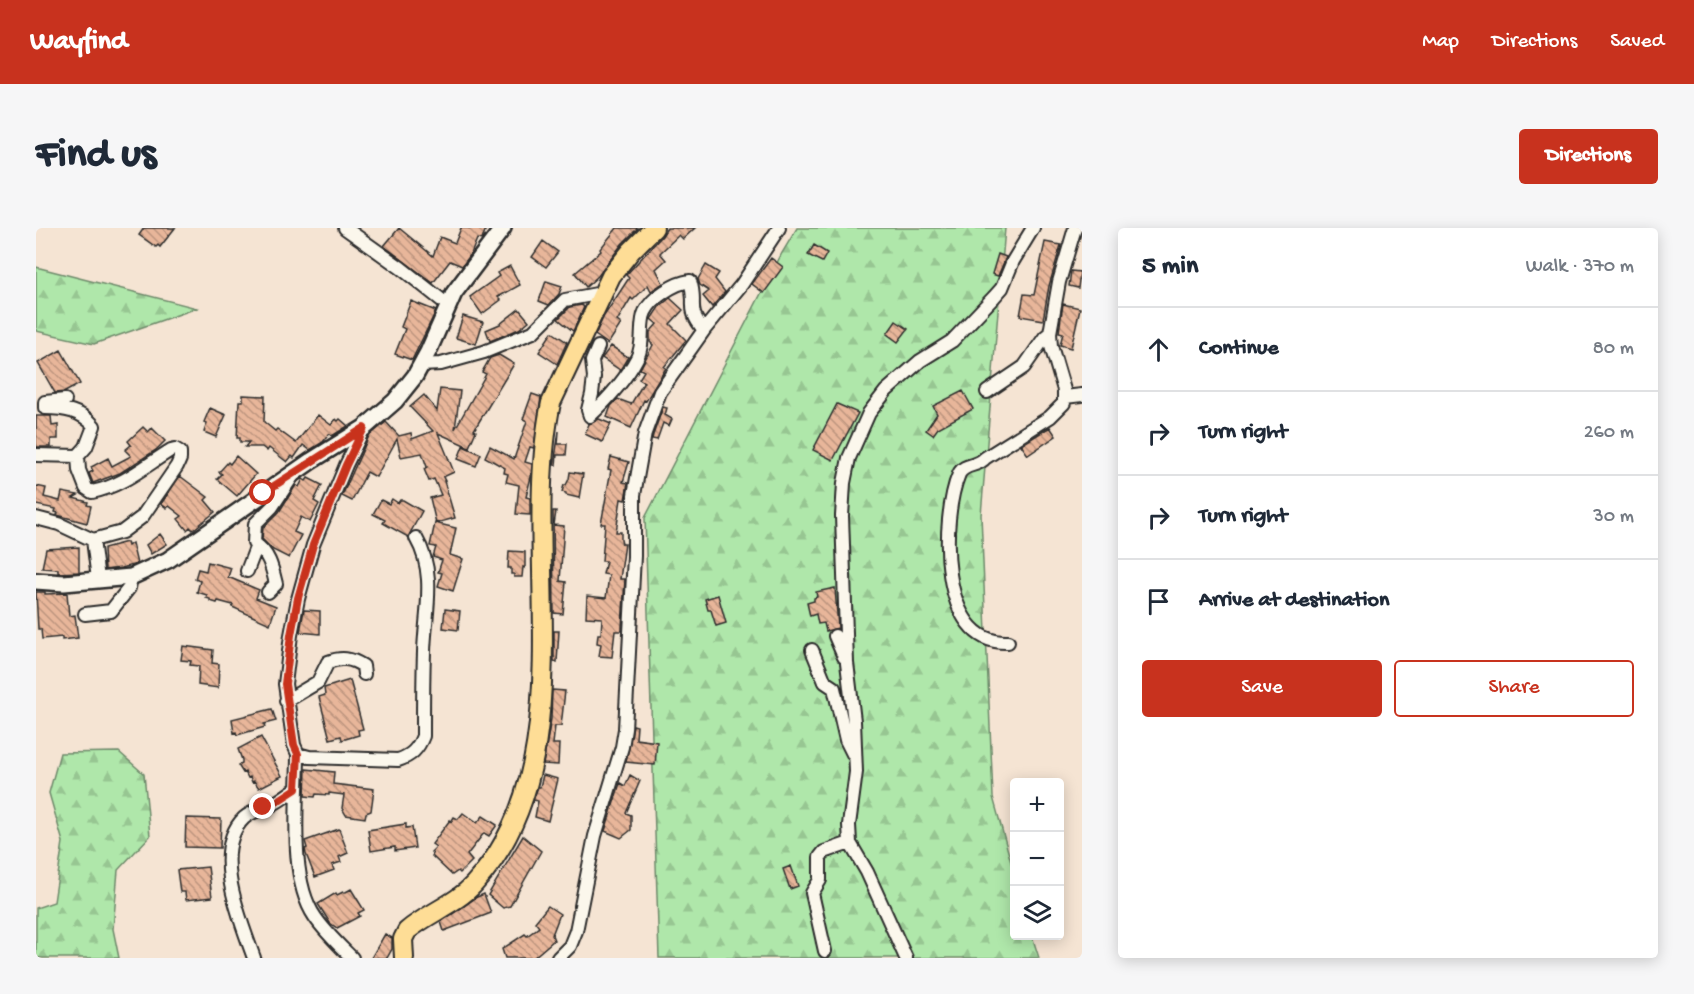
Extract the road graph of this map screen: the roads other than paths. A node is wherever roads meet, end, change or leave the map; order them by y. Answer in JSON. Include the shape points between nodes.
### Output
{"nodes":[{"id":1,"x":345,"y":228,"type":"edge"},
{"id":2,"x":503,"y":228,"type":"edge"},
{"id":3,"x":654,"y":228,"type":"edge"},
{"id":4,"x":779,"y":228,"type":"edge"},
{"id":5,"x":1033,"y":228,"type":"edge"},
{"id":6,"x":1076,"y":228,"type":"edge"},
{"id":7,"x":602,"y":292,"type":"junction"},
{"id":8,"x":449,"y":306,"type":"junction"},
{"id":9,"x":704,"y":330,"type":"junction"},
{"id":10,"x":1050,"y":333,"type":"junction"},
{"id":11,"x":598,"y":347,"type":"dead end"},
{"id":12,"x":421,"y":365,"type":"junction"},
{"id":13,"x":987,"y":392,"type":"dead end"},
{"id":14,"x":1082,"y":395,"type":"edge"},
{"id":15,"x":1065,"y":397,"type":"junction"},
{"id":16,"x":66,"y":400,"type":"dead end"},
{"id":17,"x":364,"y":428,"type":"junction"},
{"id":18,"x":36,"y":455,"type":"edge"},
{"id":19,"x":78,"y":456,"type":"junction"},
{"id":20,"x":296,"y":471,"type":"junction"},
{"id":21,"x":36,"y":518,"type":"edge"},
{"id":22,"x":416,"y":538,"type":"dead end"},
{"id":23,"x":93,"y":540,"type":"junction"},
{"id":24,"x":257,"y":545,"type":"junction"},
{"id":25,"x":247,"y":571,"type":"dead end"},
{"id":26,"x":131,"y":577,"type":"junction"},
{"id":27,"x":99,"y":579,"type":"junction"},
{"id":28,"x":36,"y":581,"type":"edge"},
{"id":29,"x":268,"y":592,"type":"dead end"},
{"id":30,"x":86,"y":614,"type":"dead end"},
{"id":31,"x":835,"y":636,"type":"dead end"},
{"id":32,"x":1008,"y":642,"type":"dead end"},
{"id":33,"x":812,"y":650,"type":"dead end"},
{"id":34,"x":848,"y":667,"type":"junction"},
{"id":35,"x":364,"y":674,"type":"dead end"},
{"id":36,"x":286,"y":701,"type":"junction"},
{"id":37,"x":298,"y":754,"type":"junction"},
{"id":38,"x":856,"y":772,"type":"junction"},
{"id":39,"x":296,"y":789,"type":"junction"},
{"id":40,"x":850,"y":843,"type":"junction"},
{"id":41,"x":825,"y":951,"type":"dead end"},
{"id":42,"x":254,"y":958,"type":"edge"},
{"id":43,"x":352,"y":958,"type":"edge"},
{"id":44,"x":404,"y":958,"type":"edge"},
{"id":45,"x":558,"y":958,"type":"edge"},
{"id":46,"x":906,"y":958,"type":"edge"}],
"edges":[{"from":1,"to":8,"type":"street"},
{"from":2,"to":8,"type":"street"},
{"from":3,"to":7,"type":"main road","via":[[631,251]]},
{"from":4,"to":9,"type":"street","via":[[742,284]]},
{"from":5,"to":34,"type":"street","via":[[1002,288],[952,341],[920,361],[886,391],[870,413],[849,458],[842,516]]},
{"from":6,"to":10,"type":"street","via":[[1059,282]]},
{"from":7,"to":12,"type":"street","via":[[565,300],[533,332],[484,352],[441,364]]},
{"from":7,"to":44,"type":"main road","via":[[557,389],[548,420],[541,489],[539,729],[525,798],[507,836],[473,886],[407,931],[403,939]]},
{"from":8,"to":12,"type":"street"},
{"from":9,"to":11,"type":"street","via":[[694,319],[690,281],[662,294],[644,312],[639,355],[626,376],[590,416],[592,361]]},
{"from":9,"to":45,"type":"street","via":[[660,392],[645,433],[634,495],[625,729],[576,931],[570,946]]},
{"from":10,"to":13,"type":"street","via":[[1024,367]]},
{"from":10,"to":15,"type":"street"},
{"from":12,"to":17,"type":"street","via":[[406,390]]},
{"from":14,"to":15,"type":"street"},
{"from":15,"to":32,"type":"street","via":[[1062,407],[1050,417],[982,462],[965,466],[953,493],[948,565],[959,608],[980,634]]},
{"from":16,"to":19,"type":"street","via":[[45,402],[45,408],[71,411],[87,417],[94,426]]},
{"from":17,"to":20,"type":"street"},
{"from":17,"to":36,"type":"street","via":[[313,545],[305,573],[286,670]]},
{"from":18,"to":19,"type":"street"},
{"from":19,"to":23,"type":"street","via":[[86,488],[92,492],[128,480],[171,450],[180,452],[177,466],[142,517],[122,532]]},
{"from":20,"to":24,"type":"street","via":[[272,507],[255,524]]},
{"from":20,"to":26,"type":"street","via":[[168,560]]},
{"from":21,"to":23,"type":"street"},
{"from":22,"to":37,"type":"street","via":[[428,572],[420,743],[409,756],[398,760]]},
{"from":23,"to":27,"type":"street"},
{"from":24,"to":25,"type":"street"},
{"from":24,"to":29,"type":"street","via":[[272,565],[276,584]]},
{"from":26,"to":27,"type":"street"},
{"from":26,"to":30,"type":"street","via":[[129,588],[111,611]]},
{"from":27,"to":28,"type":"street"},
{"from":31,"to":34,"type":"street"},
{"from":33,"to":38,"type":"street","via":[[825,682],[834,688]]},
{"from":34,"to":38,"type":"street"},
{"from":35,"to":36,"type":"street","via":[[363,666],[339,658],[328,662],[318,682]]},
{"from":36,"to":37,"type":"street"},
{"from":37,"to":39,"type":"street"},
{"from":38,"to":40,"type":"street"},
{"from":39,"to":42,"type":"street","via":[[245,817],[235,830],[228,851],[234,898]]},
{"from":39,"to":43,"type":"street","via":[[304,895],[315,917]]},
{"from":40,"to":41,"type":"street","via":[[820,856],[820,880],[812,893]]},
{"from":40,"to":46,"type":"street"}]}
